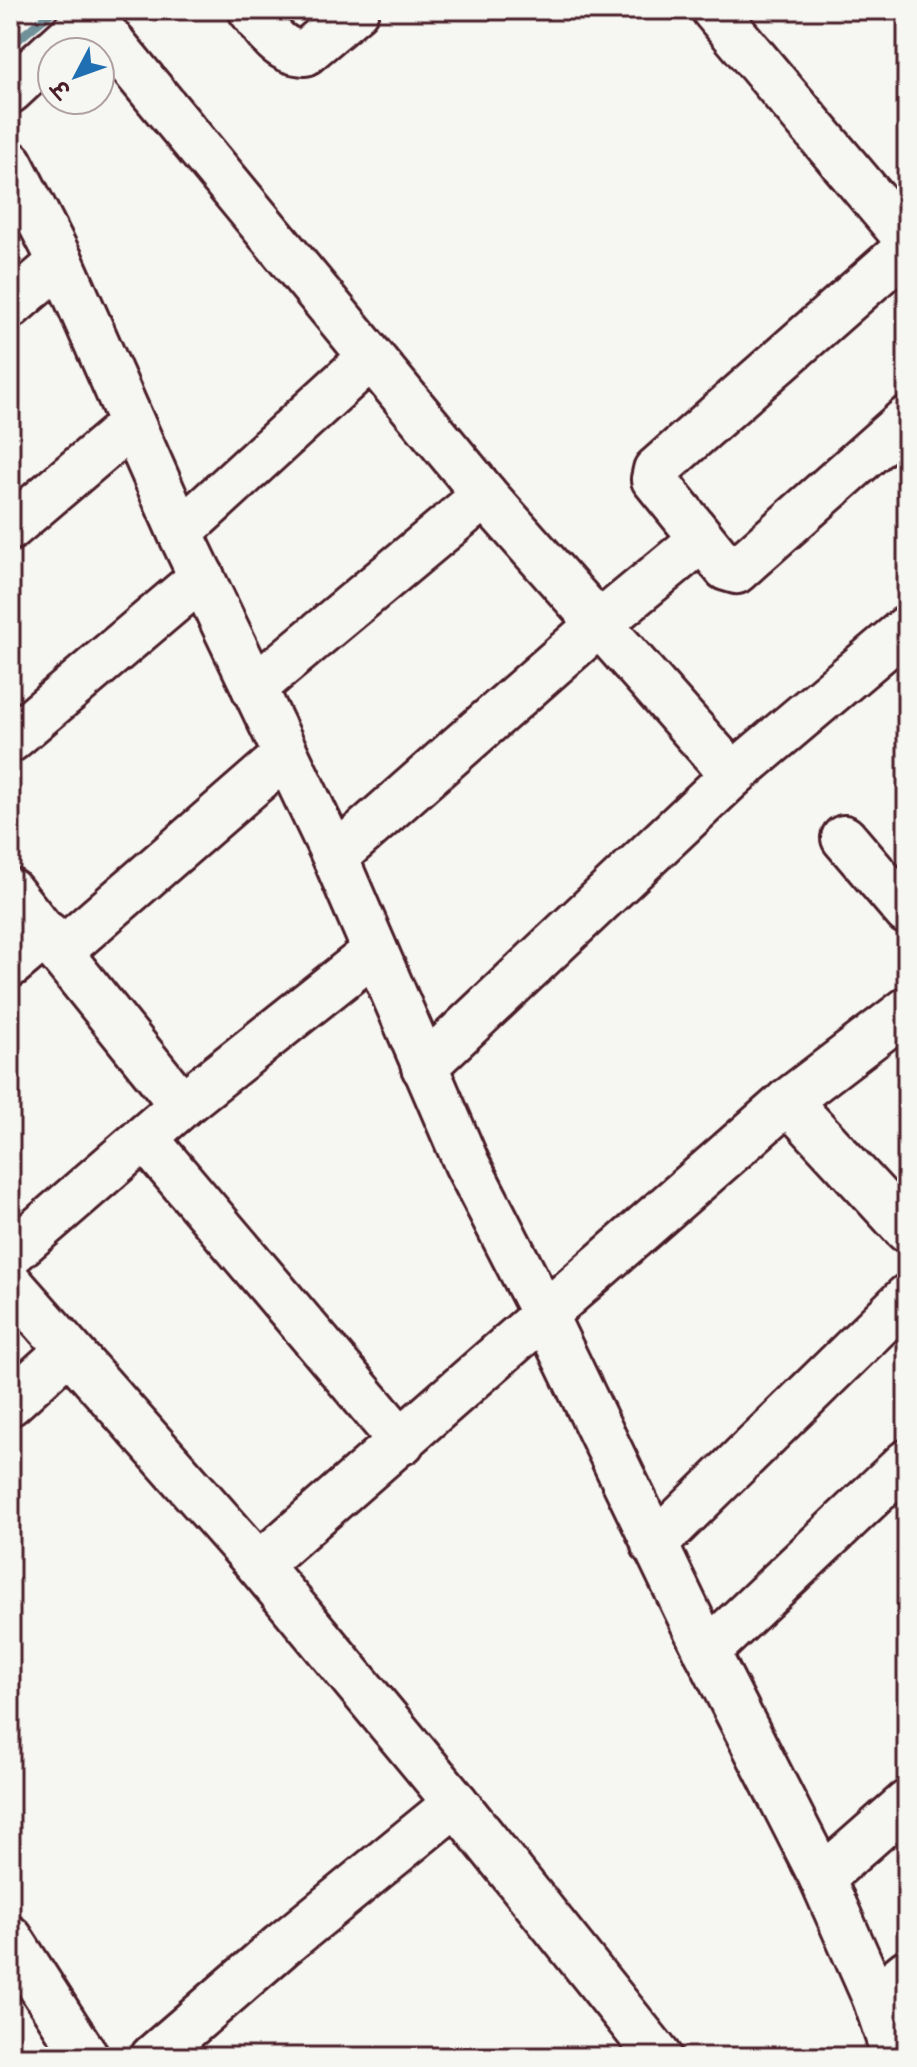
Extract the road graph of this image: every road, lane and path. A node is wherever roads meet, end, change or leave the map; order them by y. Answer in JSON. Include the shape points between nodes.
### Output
{"nodes":[{"id":1,"x":251,"y":10,"type":"edge"},
{"id":2,"x":356,"y":10,"type":"edge"},
{"id":3,"x":714,"y":10,"type":"edge"},
{"id":4,"x":95,"y":13,"type":"edge"},
{"id":5,"x":70,"y":36,"type":"edge"},
{"id":6,"x":36,"y":67,"type":"edge"},
{"id":7,"x":10,"y":91,"type":"edge"},
{"id":8,"x":10,"y":163,"type":"edge"},
{"id":9,"x":907,"y":239,"type":"edge"},
{"id":10,"x":907,"y":248,"type":"edge"},
{"id":11,"x":61,"y":262,"type":"junction"},
{"id":12,"x":10,"y":306,"type":"edge"},
{"id":13,"x":371,"y":357,"type":"junction"},
{"id":14,"x":907,"y":419,"type":"edge"},
{"id":15,"x":132,"y":424,"type":"junction"},
{"id":16,"x":485,"y":495,"type":"junction"},
{"id":17,"x":10,"y":528,"type":"edge"},
{"id":18,"x":180,"y":532,"type":"junction"},
{"id":19,"x":702,"y":539,"type":"junction"},
{"id":20,"x":202,"y":577,"type":"junction"},
{"id":21,"x":598,"y":625,"type":"junction"},
{"id":22,"x":907,"y":628,"type":"edge"},
{"id":23,"x":254,"y":688,"type":"junction"},
{"id":24,"x":10,"y":740,"type":"edge"},
{"id":25,"x":286,"y":755,"type":"junction"},
{"id":26,"x":733,"y":775,"type":"junction"},
{"id":27,"x":844,"y":838,"type":"dead end"},
{"id":28,"x":335,"y":857,"type":"junction"},
{"id":29,"x":10,"y":891,"type":"edge"},
{"id":30,"x":907,"y":912,"type":"edge"},
{"id":31,"x":54,"y":943,"type":"junction"},
{"id":32,"x":374,"y":952,"type":"junction"},
{"id":33,"x":10,"y":965,"type":"edge"},
{"id":34,"x":907,"y":1010,"type":"edge"},
{"id":35,"x":424,"y":1067,"type":"junction"},
{"id":36,"x":788,"y":1101,"type":"junction"},
{"id":37,"x":182,"y":1105,"type":"junction"},
{"id":38,"x":145,"y":1138,"type":"junction"},
{"id":39,"x":907,"y":1230,"type":"edge"},
{"id":40,"x":10,"y":1254,"type":"edge"},
{"id":41,"x":10,"y":1283,"type":"edge"},
{"id":42,"x":907,"y":1297,"type":"edge"},
{"id":43,"x":545,"y":1316,"type":"junction"},
{"id":44,"x":67,"y":1351,"type":"junction"},
{"id":45,"x":10,"y":1403,"type":"edge"},
{"id":46,"x":402,"y":1442,"type":"junction"},
{"id":47,"x":907,"y":1462,"type":"edge"},
{"id":48,"x":654,"y":1545,"type":"junction"},
{"id":49,"x":259,"y":1565,"type":"junction"},
{"id":50,"x":707,"y":1652,"type":"junction"},
{"id":51,"x":456,"y":1803,"type":"junction"},
{"id":52,"x":907,"y":1803,"type":"edge"},
{"id":53,"x":822,"y":1878,"type":"junction"},
{"id":54,"x":10,"y":1938,"type":"edge"},
{"id":55,"x":891,"y":1985,"type":"edge"},
{"id":56,"x":888,"y":2054,"type":"edge"},
{"id":57,"x":86,"y":2057,"type":"edge"},
{"id":58,"x":153,"y":2057,"type":"edge"},
{"id":59,"x":659,"y":2057,"type":"edge"}],
"edges":[{"from":1,"to":2,"type":"street","via":[[280,45],[305,53]]},
{"from":3,"to":9,"type":"street"},
{"from":4,"to":5,"type":"street"},
{"from":4,"to":13,"type":"street"},
{"from":6,"to":7,"type":"street"},
{"from":8,"to":11,"type":"street"},
{"from":10,"to":19,"type":"street","via":[[656,470],[657,484]]},
{"from":11,"to":12,"type":"street"},
{"from":11,"to":15,"type":"street"},
{"from":13,"to":16,"type":"street"},
{"from":13,"to":18,"type":"street"},
{"from":14,"to":19,"type":"street","via":[[741,569],[726,568]]},
{"from":15,"to":17,"type":"street"},
{"from":15,"to":18,"type":"street"},
{"from":16,"to":21,"type":"street"},
{"from":16,"to":23,"type":"street"},
{"from":18,"to":20,"type":"street"},
{"from":19,"to":21,"type":"street"},
{"from":20,"to":23,"type":"street"},
{"from":20,"to":24,"type":"street"},
{"from":21,"to":26,"type":"street"},
{"from":21,"to":28,"type":"street"},
{"from":22,"to":26,"type":"street"},
{"from":23,"to":25,"type":"street"},
{"from":25,"to":28,"type":"street"},
{"from":25,"to":31,"type":"street"},
{"from":26,"to":35,"type":"street"},
{"from":27,"to":30,"type":"street"},
{"from":28,"to":32,"type":"street"},
{"from":29,"to":31,"type":"street"},
{"from":31,"to":33,"type":"street"},
{"from":31,"to":37,"type":"street"},
{"from":32,"to":35,"type":"street"},
{"from":32,"to":37,"type":"street"},
{"from":34,"to":36,"type":"street"},
{"from":35,"to":43,"type":"street"},
{"from":36,"to":39,"type":"street"},
{"from":36,"to":43,"type":"street"},
{"from":37,"to":38,"type":"street"},
{"from":38,"to":40,"type":"street"},
{"from":38,"to":46,"type":"street"},
{"from":41,"to":44,"type":"street"},
{"from":42,"to":48,"type":"street"},
{"from":43,"to":46,"type":"street"},
{"from":43,"to":48,"type":"street"},
{"from":44,"to":45,"type":"street"},
{"from":44,"to":49,"type":"street"},
{"from":46,"to":49,"type":"street"},
{"from":47,"to":50,"type":"street"},
{"from":48,"to":50,"type":"street"},
{"from":49,"to":51,"type":"street"},
{"from":50,"to":53,"type":"street"},
{"from":51,"to":58,"type":"street"},
{"from":51,"to":59,"type":"street"},
{"from":52,"to":53,"type":"street"},
{"from":53,"to":55,"type":"street"},
{"from":54,"to":57,"type":"street"},
{"from":55,"to":56,"type":"street"}]}
